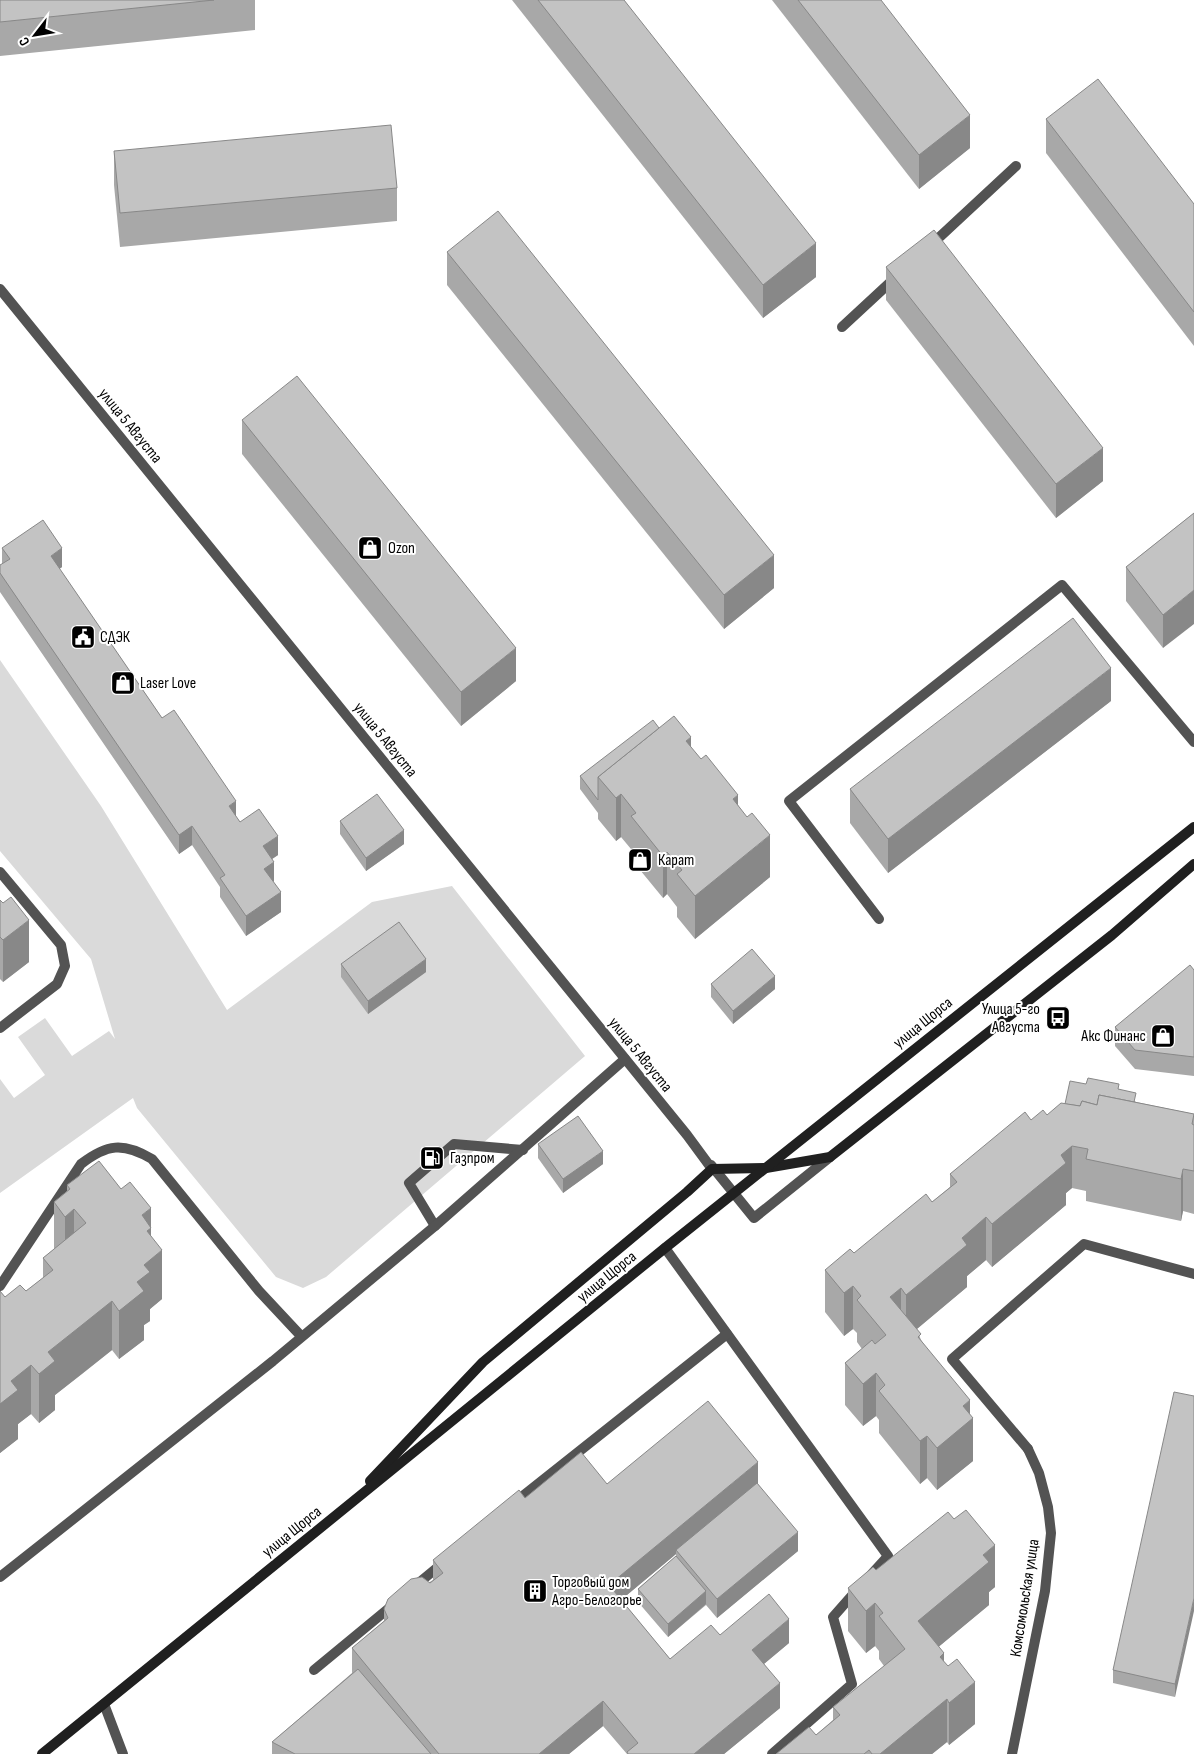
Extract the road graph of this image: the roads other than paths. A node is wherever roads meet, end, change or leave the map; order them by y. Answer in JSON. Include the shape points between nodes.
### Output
{"nodes":[{"id":1,"x":1016,"y":166,"type":"dead end"},
{"id":2,"x":921,"y":254,"type":"edge"},
{"id":3,"x":907,"y":267,"type":"edge"},
{"id":4,"x":0,"y":289,"type":"edge"},
{"id":5,"x":842,"y":327,"type":"dead end"},
{"id":6,"x":1194,"y":742,"type":"edge"},
{"id":7,"x":1194,"y":827,"type":"edge"},
{"id":8,"x":1194,"y":864,"type":"edge"},
{"id":9,"x":0,"y":872,"type":"edge"},
{"id":10,"x":879,"y":919,"type":"dead end"},
{"id":11,"x":0,"y":1028,"type":"edge"},
{"id":12,"x":624,"y":1059,"type":"junction"},
{"id":13,"x":653,"y":1094,"type":"junction"},
{"id":14,"x":523,"y":1150,"type":"junction"},
{"id":15,"x":830,"y":1156,"type":"junction"},
{"id":16,"x":766,"y":1168,"type":"junction"},
{"id":17,"x":712,"y":1169,"type":"junction"},
{"id":18,"x":735,"y":1195,"type":"junction"},
{"id":19,"x":435,"y":1226,"type":"junction"},
{"id":20,"x":665,"y":1248,"type":"junction"},
{"id":21,"x":1194,"y":1274,"type":"edge"},
{"id":22,"x":0,"y":1286,"type":"edge"},
{"id":23,"x":727,"y":1334,"type":"junction"},
{"id":24,"x":301,"y":1336,"type":"junction"},
{"id":25,"x":508,"y":1508,"type":"edge"},
{"id":26,"x":342,"y":1510,"type":"junction"},
{"id":27,"x":456,"y":1552,"type":"edge"},
{"id":28,"x":0,"y":1577,"type":"edge"},
{"id":29,"x":314,"y":1670,"type":"dead end"},
{"id":30,"x":104,"y":1704,"type":"junction"},
{"id":31,"x":42,"y":1754,"type":"edge"},
{"id":32,"x":123,"y":1754,"type":"edge"},
{"id":33,"x":772,"y":1754,"type":"edge"},
{"id":34,"x":1012,"y":1754,"type":"edge"}],
"edges":[{"from":1,"to":2,"type":"street"},
{"from":3,"to":5,"type":"street"},
{"from":4,"to":12,"type":"street","name":"улица 5 Августа"},
{"from":6,"to":10,"type":"street","via":[[1062,585],[789,801]]},
{"from":7,"to":16,"type":"main road","name":"улица Щорса"},
{"from":8,"to":15,"type":"main road","via":[[1112,935]]},
{"from":9,"to":11,"type":"street","via":[[61,945],[65,966],[57,984]]},
{"from":12,"to":13,"type":"street","name":"улица 5 Августа"},
{"from":12,"to":14,"type":"street"},
{"from":13,"to":17,"type":"street","name":"улица 5 Августа"},
{"from":13,"to":18,"type":"street"},
{"from":14,"to":19,"type":"street"},
{"from":14,"to":19,"type":"street","via":[[454,1144],[409,1183]]},
{"from":15,"to":16,"type":"main road"},
{"from":15,"to":18,"type":"street","via":[[754,1218]]},
{"from":16,"to":17,"type":"main road"},
{"from":16,"to":18,"type":"main road","name":"улица Щорса"},
{"from":17,"to":26,"type":"main road","via":[[483,1362]]},
{"from":18,"to":20,"type":"main road","name":"улица Щорса"},
{"from":19,"to":24,"type":"street"},
{"from":20,"to":23,"type":"street"},
{"from":20,"to":26,"type":"main road","name":"улица Щорса"},
{"from":21,"to":34,"type":"street","name":"Комсомольская улица","via":[[1084,1244],[952,1359],[1028,1449],[1039,1473],[1048,1507],[1051,1533],[1045,1591]]},
{"from":22,"to":24,"type":"street","via":[[81,1164],[96,1152],[116,1147],[135,1149],[152,1159],[259,1291]]},
{"from":23,"to":25,"type":"street"},
{"from":23,"to":33,"type":"street","via":[[888,1556],[833,1617],[852,1684]]},
{"from":24,"to":28,"type":"street"},
{"from":26,"to":30,"type":"main road","name":"улица Щорса"},
{"from":27,"to":29,"type":"street"},
{"from":30,"to":31,"type":"main road","name":"улица Щорса"},
{"from":30,"to":32,"type":"street"}]}
